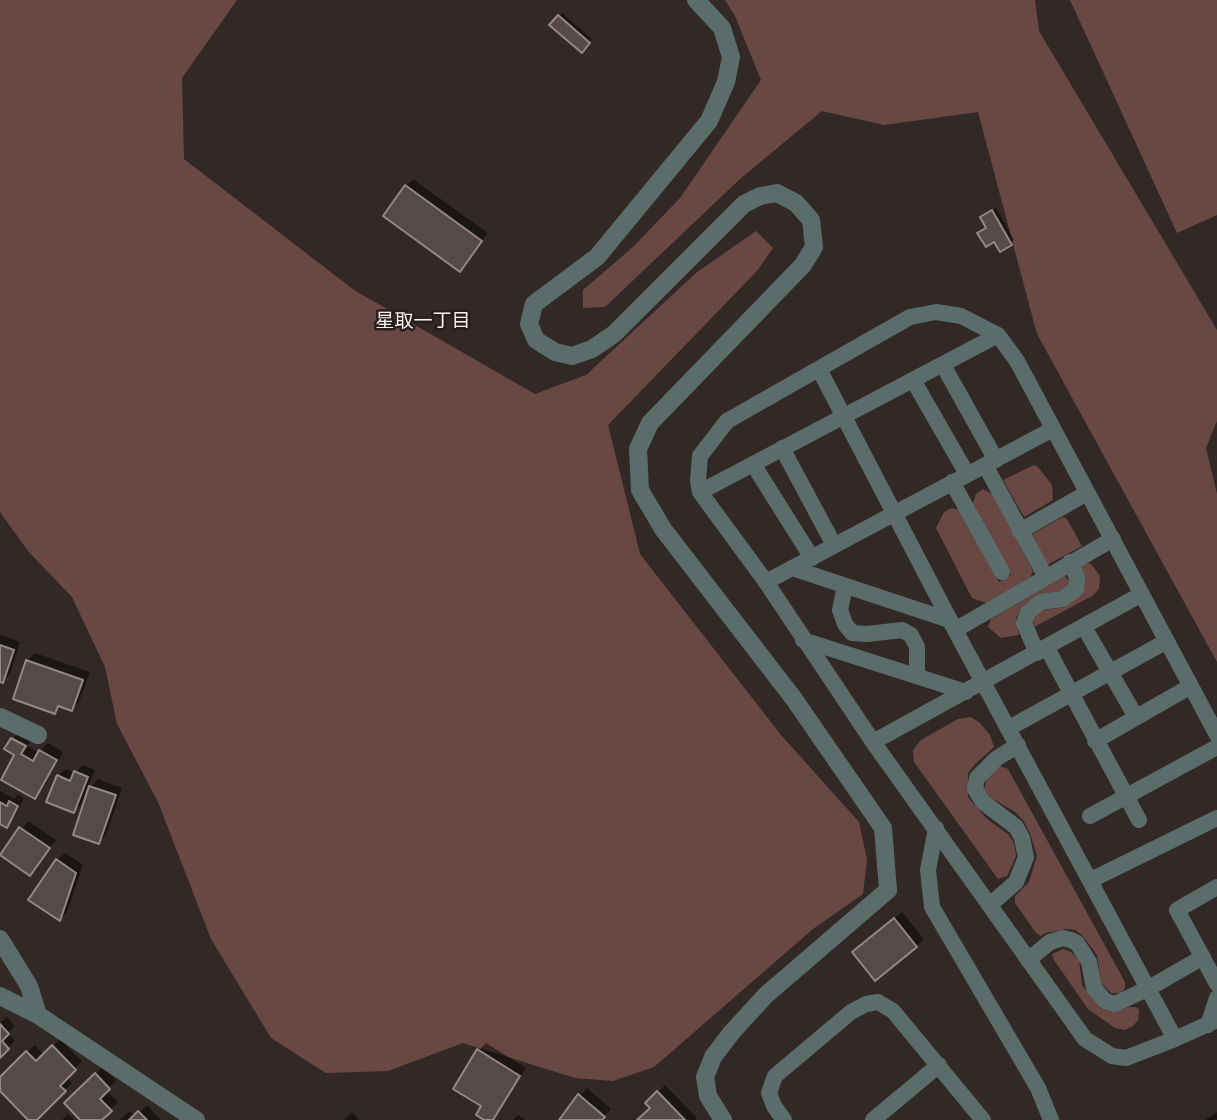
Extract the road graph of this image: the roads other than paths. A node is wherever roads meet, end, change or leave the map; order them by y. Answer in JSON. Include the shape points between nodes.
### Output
{"nodes":[{"id":1,"x":696,"y":0,"type":"edge"},
{"id":2,"x":998,"y":335,"type":"junction"},
{"id":3,"x":943,"y":365,"type":"junction"},
{"id":4,"x":820,"y":369,"type":"junction"},
{"id":5,"x":913,"y":380,"type":"junction"},
{"id":6,"x":844,"y":417,"type":"junction"},
{"id":7,"x":1053,"y":429,"type":"junction"},
{"id":8,"x":782,"y":448,"type":"junction"},
{"id":9,"x":990,"y":462,"type":"junction"},
{"id":10,"x":753,"y":464,"type":"junction"},
{"id":11,"x":967,"y":474,"type":"junction"},
{"id":12,"x":952,"y":482,"type":"junction"},
{"id":13,"x":700,"y":492,"type":"junction"},
{"id":14,"x":1087,"y":494,"type":"junction"},
{"id":15,"x":893,"y":513,"type":"junction"},
{"id":16,"x":1020,"y":531,"type":"junction"},
{"id":17,"x":1113,"y":539,"type":"junction"},
{"id":18,"x":834,"y":545,"type":"junction"},
{"id":19,"x":811,"y":558,"type":"junction"},
{"id":20,"x":1070,"y":562,"type":"junction"},
{"id":21,"x":792,"y":568,"type":"junction"},
{"id":22,"x":1002,"y":572,"type":"dead end"},
{"id":23,"x":1045,"y":577,"type":"junction"},
{"id":24,"x":766,"y":582,"type":"junction"},
{"id":25,"x":845,"y":586,"type":"junction"},
{"id":26,"x":1142,"y":594,"type":"junction"},
{"id":27,"x":952,"y":625,"type":"junction"},
{"id":28,"x":1084,"y":627,"type":"junction"},
{"id":29,"x":803,"y":640,"type":"junction"},
{"id":30,"x":1167,"y":640,"type":"junction"},
{"id":31,"x":1042,"y":650,"type":"junction"},
{"id":32,"x":1110,"y":672,"type":"junction"},
{"id":33,"x":916,"y":676,"type":"junction"},
{"id":34,"x":985,"y":682,"type":"junction"},
{"id":35,"x":1191,"y":686,"type":"junction"},
{"id":36,"x":966,"y":692,"type":"junction"},
{"id":37,"x":1070,"y":694,"type":"junction"},
{"id":38,"x":0,"y":717,"type":"edge"},
{"id":39,"x":1136,"y":717,"type":"junction"},
{"id":40,"x":1009,"y":728,"type":"junction"},
{"id":41,"x":38,"y":735,"type":"dead end"},
{"id":42,"x":1217,"y":735,"type":"edge"},
{"id":43,"x":1095,"y":741,"type":"junction"},
{"id":44,"x":873,"y":742,"type":"junction"},
{"id":45,"x":1018,"y":745,"type":"junction"},
{"id":46,"x":1217,"y":747,"type":"edge"},
{"id":47,"x":1126,"y":797,"type":"junction"},
{"id":48,"x":1090,"y":816,"type":"dead end"},
{"id":49,"x":1217,"y":818,"type":"edge"},
{"id":50,"x":1139,"y":820,"type":"dead end"},
{"id":51,"x":936,"y":828,"type":"junction"},
{"id":52,"x":1091,"y":880,"type":"junction"},
{"id":53,"x":1217,"y":887,"type":"edge"},
{"id":54,"x":990,"y":905,"type":"junction"},
{"id":55,"x":0,"y":939,"type":"edge"},
{"id":56,"x":1203,"y":957,"type":"junction"},
{"id":57,"x":1028,"y":960,"type":"junction"},
{"id":58,"x":1217,"y":984,"type":"edge"},
{"id":59,"x":1149,"y":988,"type":"junction"},
{"id":60,"x":0,"y":996,"type":"edge"},
{"id":61,"x":1217,"y":999,"type":"edge"},
{"id":62,"x":38,"y":1015,"type":"junction"},
{"id":63,"x":1212,"y":1022,"type":"edge"},
{"id":64,"x":1175,"y":1039,"type":"junction"},
{"id":65,"x":939,"y":1065,"type":"junction"},
{"id":66,"x":196,"y":1120,"type":"edge"},
{"id":67,"x":723,"y":1120,"type":"edge"},
{"id":68,"x":784,"y":1120,"type":"edge"},
{"id":69,"x":873,"y":1120,"type":"edge"},
{"id":70,"x":983,"y":1120,"type":"edge"},
{"id":71,"x":1051,"y":1120,"type":"edge"}],
"edges":[{"from":1,"to":67,"type":"street","via":[[722,28],[731,57],[709,121],[597,257],[534,304],[529,324],[536,340],[555,352],[572,356],[592,349],[614,334],[744,204],[777,193],[811,220],[814,247],[803,265],[650,423],[638,449],[640,490],[663,528],[794,699],[883,828],[888,890],[766,995],[713,1057],[705,1077],[708,1096]]},
{"from":2,"to":3,"type":"lane"},
{"from":2,"to":4,"type":"lane","via":[[961,316],[936,312],[910,317]]},
{"from":2,"to":7,"type":"lane"},
{"from":3,"to":5,"type":"lane"},
{"from":3,"to":9,"type":"lane"},
{"from":4,"to":6,"type":"lane"},
{"from":4,"to":13,"type":"lane","via":[[727,421],[700,456]]},
{"from":5,"to":6,"type":"lane"},
{"from":5,"to":11,"type":"lane"},
{"from":6,"to":8,"type":"lane"},
{"from":6,"to":15,"type":"lane"},
{"from":7,"to":9,"type":"lane"},
{"from":7,"to":14,"type":"lane"},
{"from":8,"to":10,"type":"lane"},
{"from":8,"to":18,"type":"lane"},
{"from":9,"to":11,"type":"lane"},
{"from":9,"to":16,"type":"lane"},
{"from":10,"to":13,"type":"lane"},
{"from":10,"to":19,"type":"lane"},
{"from":11,"to":12,"type":"lane"},
{"from":12,"to":15,"type":"lane"},
{"from":12,"to":22,"type":"lane"},
{"from":13,"to":24,"type":"lane"},
{"from":14,"to":16,"type":"lane"},
{"from":14,"to":17,"type":"lane"},
{"from":15,"to":18,"type":"lane"},
{"from":15,"to":27,"type":"lane"},
{"from":16,"to":23,"type":"lane"},
{"from":17,"to":20,"type":"lane"},
{"from":17,"to":26,"type":"lane"},
{"from":18,"to":19,"type":"lane"},
{"from":19,"to":21,"type":"lane"},
{"from":20,"to":23,"type":"lane"},
{"from":20,"to":31,"type":"lane","via":[[1077,577],[1076,589],[1063,599],[1041,602],[1028,612],[1024,623]]},
{"from":21,"to":24,"type":"lane"},
{"from":21,"to":25,"type":"lane"},
{"from":23,"to":27,"type":"lane"},
{"from":24,"to":29,"type":"lane"},
{"from":25,"to":27,"type":"lane"},
{"from":25,"to":33,"type":"lane","via":[[840,610],[852,633],[902,630],[911,635],[917,647]]},
{"from":26,"to":28,"type":"lane"},
{"from":26,"to":30,"type":"lane"},
{"from":27,"to":34,"type":"lane"},
{"from":28,"to":31,"type":"lane"},
{"from":28,"to":32,"type":"lane"},
{"from":29,"to":33,"type":"lane"},
{"from":29,"to":44,"type":"lane"},
{"from":30,"to":32,"type":"lane"},
{"from":30,"to":35,"type":"lane"},
{"from":31,"to":34,"type":"lane"},
{"from":31,"to":37,"type":"lane"},
{"from":32,"to":37,"type":"lane"},
{"from":32,"to":39,"type":"lane"},
{"from":33,"to":36,"type":"lane"},
{"from":34,"to":36,"type":"lane"},
{"from":34,"to":40,"type":"lane"},
{"from":35,"to":39,"type":"lane"},
{"from":35,"to":42,"type":"lane"},
{"from":36,"to":44,"type":"lane"},
{"from":37,"to":40,"type":"lane"},
{"from":37,"to":43,"type":"lane"},
{"from":38,"to":41,"type":"street"},
{"from":39,"to":43,"type":"lane"},
{"from":40,"to":45,"type":"lane"},
{"from":43,"to":47,"type":"lane"},
{"from":44,"to":51,"type":"lane"},
{"from":45,"to":52,"type":"lane"},
{"from":45,"to":54,"type":"lane","via":[[976,778],[975,789],[983,802],[1016,827],[1026,858],[1016,882]]},
{"from":46,"to":47,"type":"lane"},
{"from":47,"to":48,"type":"lane"},
{"from":47,"to":50,"type":"lane"},
{"from":49,"to":52,"type":"lane"},
{"from":51,"to":54,"type":"lane"},
{"from":51,"to":71,"type":"lane","via":[[928,870],[932,907],[1038,1088]]},
{"from":52,"to":59,"type":"lane"},
{"from":53,"to":56,"type":"lane","via":[[1177,909]]},
{"from":54,"to":57,"type":"lane"},
{"from":55,"to":62,"type":"street","via":[[29,986]]},
{"from":56,"to":58,"type":"lane"},
{"from":56,"to":59,"type":"lane"},
{"from":57,"to":59,"type":"lane","via":[[1050,942],[1071,940],[1083,951],[1094,988],[1105,1001],[1115,1003]]},
{"from":57,"to":64,"type":"lane","via":[[1085,1039],[1112,1056],[1126,1058]]},
{"from":59,"to":64,"type":"lane"},
{"from":60,"to":62,"type":"street"},
{"from":61,"to":63,"type":"lane"},
{"from":62,"to":66,"type":"street"},
{"from":63,"to":64,"type":"lane"},
{"from":65,"to":68,"type":"lane","via":[[893,1011],[878,1002],[866,1004],[775,1076],[769,1093]]},
{"from":65,"to":69,"type":"lane"},
{"from":65,"to":70,"type":"lane"}]}
